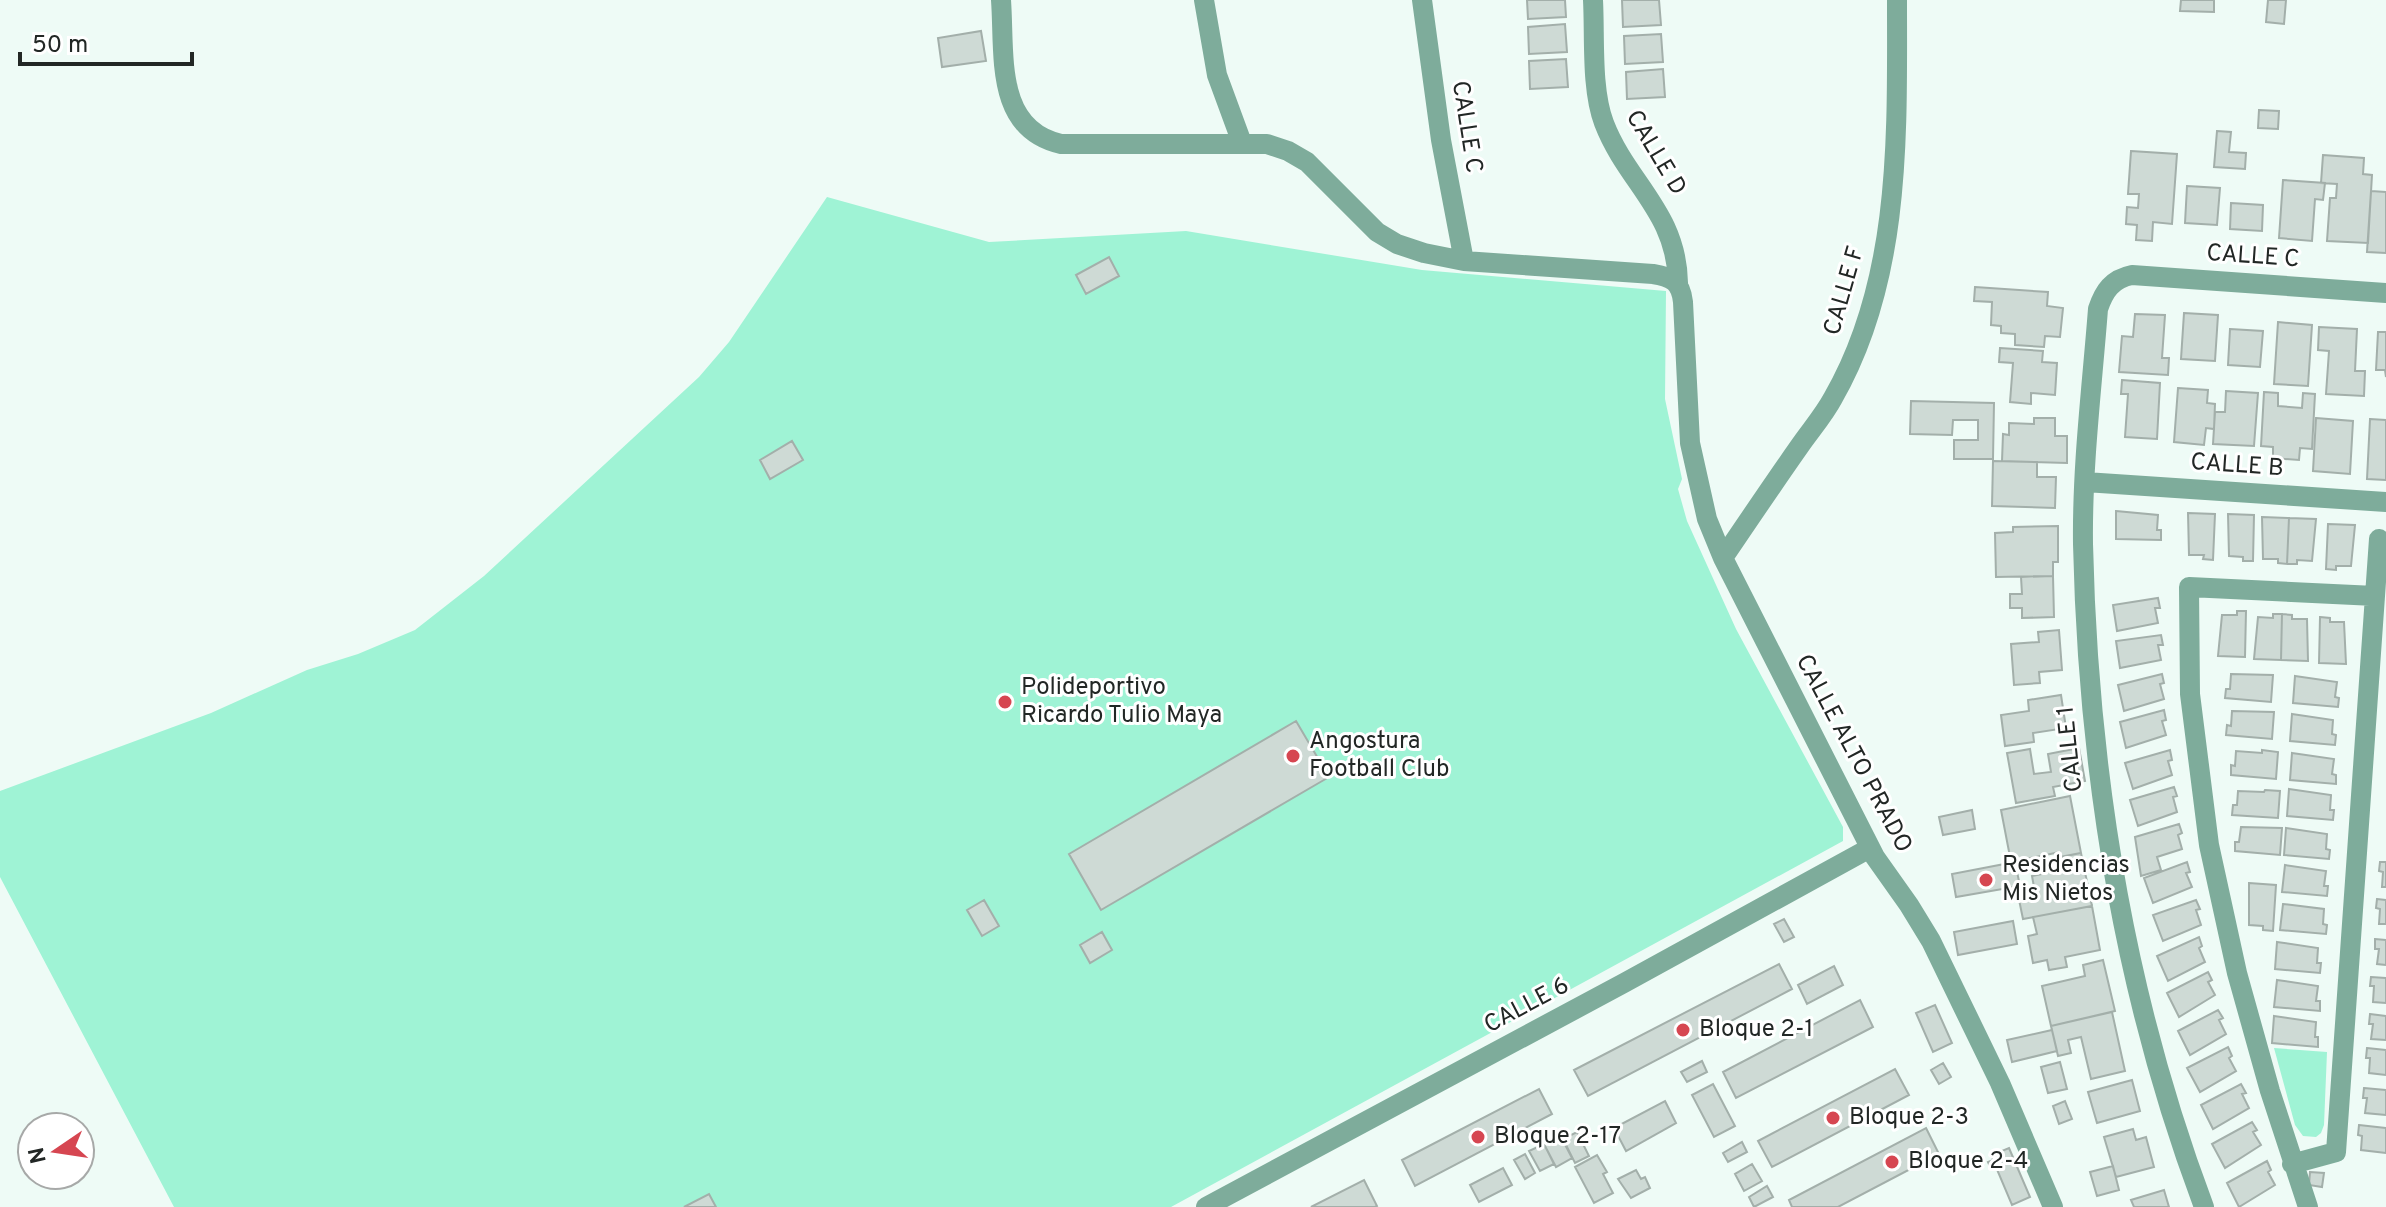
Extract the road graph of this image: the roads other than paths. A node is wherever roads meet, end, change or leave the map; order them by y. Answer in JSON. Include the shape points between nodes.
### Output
{"nodes":[{"id":1,"x":1001,"y":0,"type":"edge"},
{"id":2,"x":1204,"y":0,"type":"edge"},
{"id":3,"x":1422,"y":0,"type":"edge"},
{"id":4,"x":1593,"y":0,"type":"edge"},
{"id":5,"x":1897,"y":0,"type":"edge"},
{"id":6,"x":1242,"y":143,"type":"junction"},
{"id":7,"x":1464,"y":261,"type":"junction"},
{"id":8,"x":2118,"y":279,"type":"joint"},
{"id":9,"x":1680,"y":292,"type":"junction"},
{"id":10,"x":2386,"y":293,"type":"edge"},
{"id":11,"x":2085,"y":482,"type":"junction"},
{"id":12,"x":2386,"y":502,"type":"edge"},
{"id":13,"x":2379,"y":539,"type":"dead end"},
{"id":14,"x":1723,"y":558,"type":"junction"},
{"id":15,"x":2375,"y":596,"type":"junction"},
{"id":16,"x":1870,"y":848,"type":"junction"},
{"id":17,"x":2292,"y":1164,"type":"junction"},
{"id":18,"x":1206,"y":1207,"type":"edge"},
{"id":19,"x":2053,"y":1207,"type":"edge"},
{"id":20,"x":2204,"y":1207,"type":"edge"},
{"id":21,"x":2308,"y":1207,"type":"edge"}],
"edges":[{"from":1,"to":6,"type":"street","via":[[1009,97],[1029,131],[1044,140]]},
{"from":2,"to":6,"type":"street","via":[[1217,75]]},
{"from":3,"to":7,"type":"street","name":"CALLE C"},
{"from":4,"to":9,"type":"street","name":"CALLE D","via":[[1603,120],[1663,219],[1678,265]]},
{"from":5,"to":14,"type":"street","name":"CALLE F","via":[[1890,215],[1863,334],[1833,398]]},
{"from":6,"to":7,"type":"street","via":[[1267,144],[1307,162],[1377,232],[1397,244]]},
{"from":7,"to":9,"type":"street","via":[[1653,274],[1671,278]]},
{"from":8,"to":10,"type":"street","name":"CALLE C","via":[[2141,275]]},
{"from":8,"to":11,"type":"street","name":"CALLE 1","via":[[2098,309]]},
{"from":9,"to":14,"type":"street","name":"CALLE ALTO PRADO","via":[[1690,443],[1707,519]]},
{"from":11,"to":12,"type":"street","name":"CALLE B"},
{"from":11,"to":20,"type":"street","name":"CALLE 1","via":[[2091,701],[2107,837],[2151,1041]]},
{"from":13,"to":15,"type":"street"},
{"from":14,"to":16,"type":"street","name":"CALLE ALTO PRADO"},
{"from":15,"to":17,"type":"street","via":[[2336,1152]]},
{"from":15,"to":17,"type":"street","via":[[2189,587],[2190,694],[2209,845],[2237,973]]},
{"from":16,"to":18,"type":"street","name":"CALLE 6"},
{"from":16,"to":19,"type":"street","name":"CALLE ALTO PRADO","via":[[1931,941]]},
{"from":17,"to":21,"type":"street"}]}
